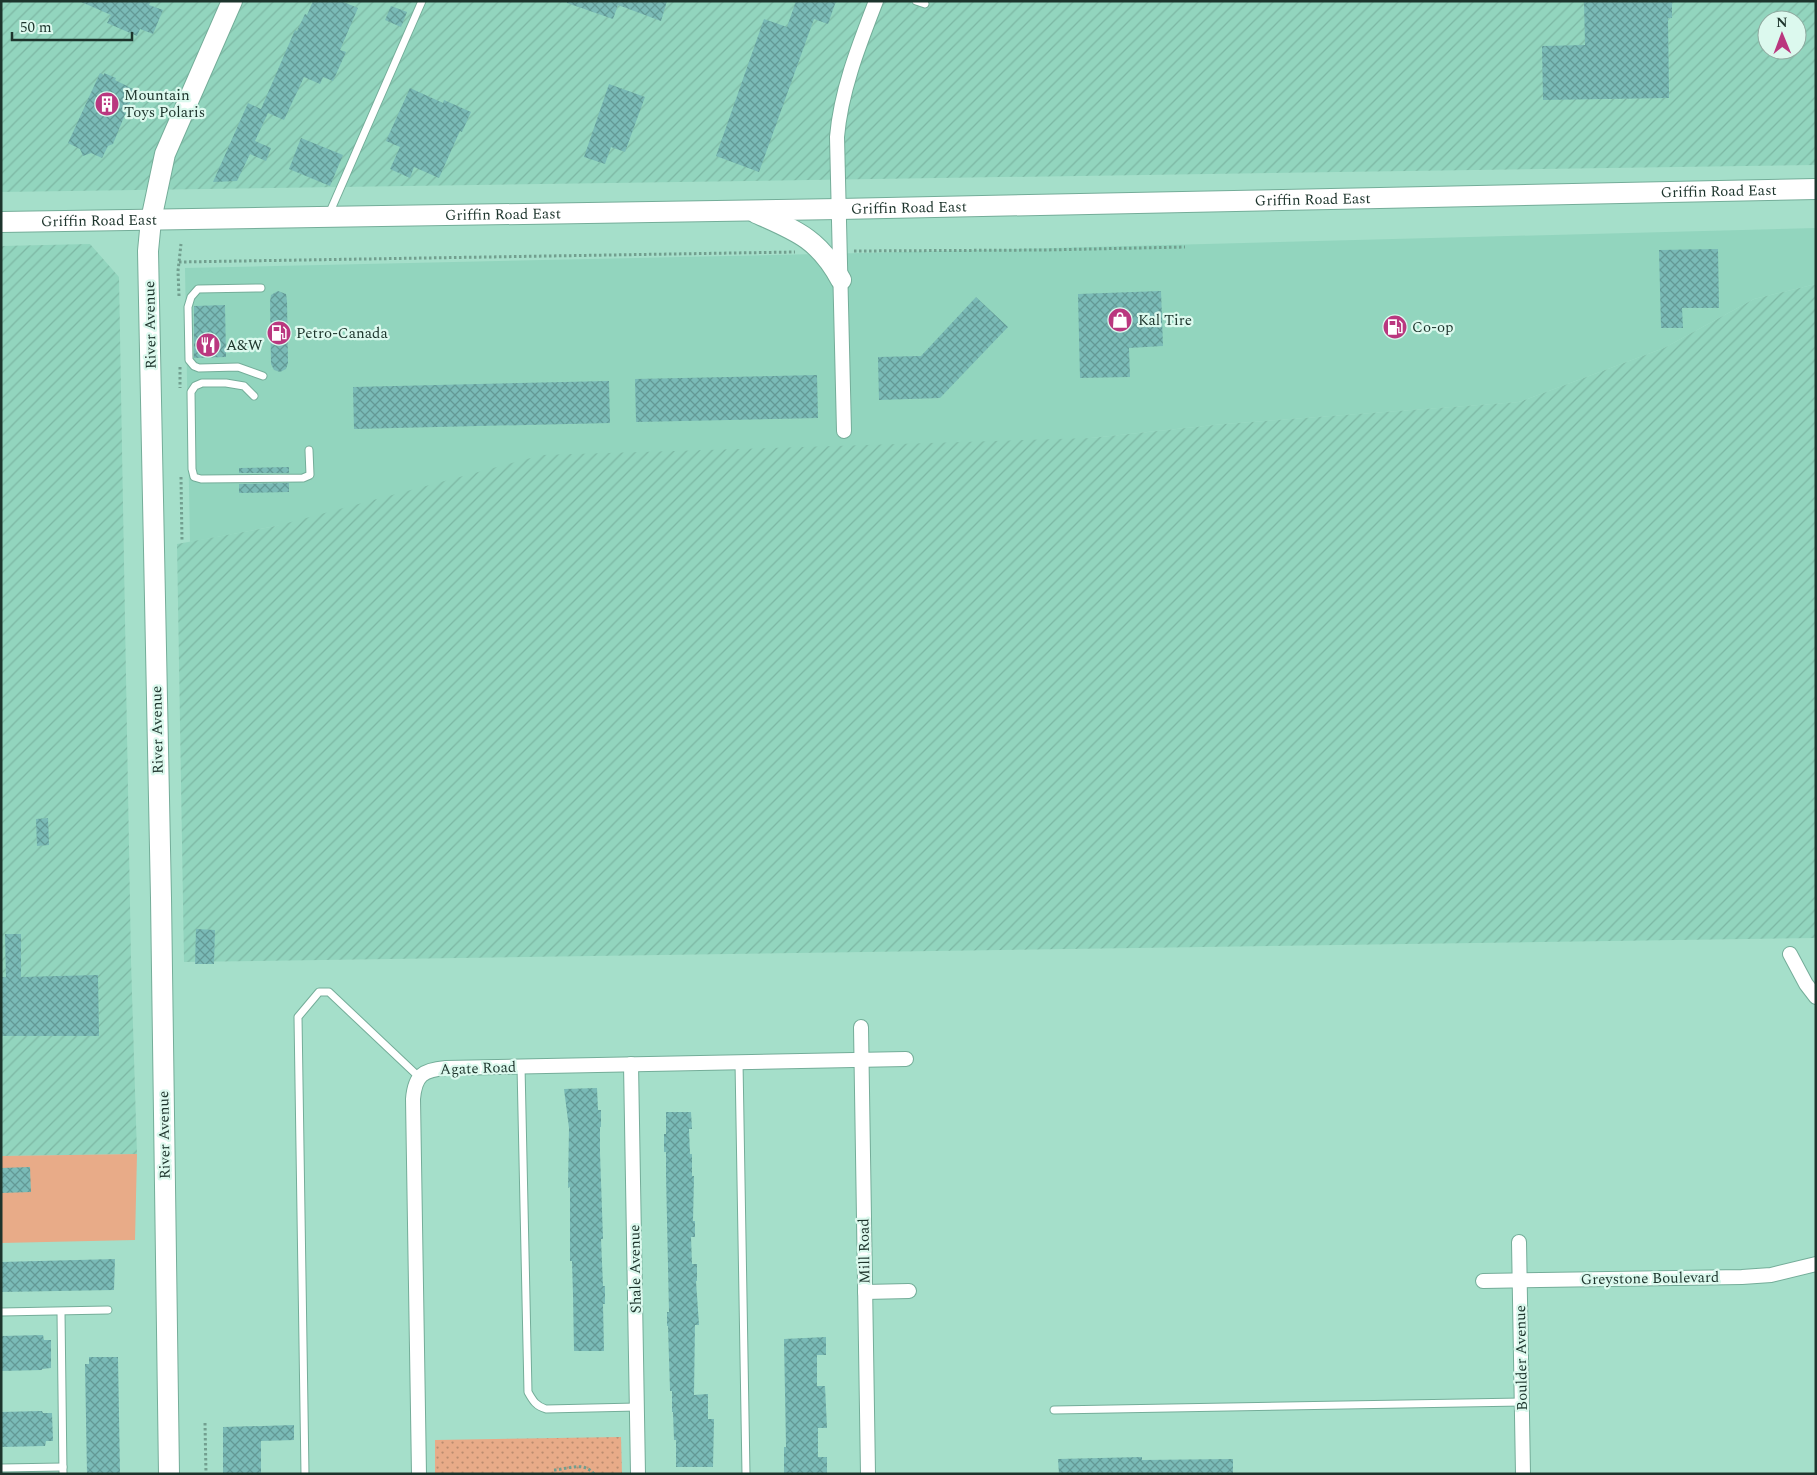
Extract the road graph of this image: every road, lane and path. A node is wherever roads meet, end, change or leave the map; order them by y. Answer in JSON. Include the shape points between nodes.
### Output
{"nodes":[{"id":1,"x":232,"y":1,"type":"edge"},
{"id":2,"x":422,"y":1,"type":"edge"},
{"id":3,"x":876,"y":1,"type":"edge"},
{"id":4,"x":916,"y":1,"type":"edge"},
{"id":5,"x":926,"y":4,"type":"dead end"},
{"id":6,"x":1816,"y":189,"type":"edge"},
{"id":7,"x":839,"y":209,"type":"junction"},
{"id":8,"x":748,"y":210,"type":"junction"},
{"id":9,"x":327,"y":217,"type":"junction"},
{"id":10,"x":151,"y":220,"type":"junction"},
{"id":11,"x":1,"y":222,"type":"edge"},
{"id":12,"x":181,"y":244,"type":"dead end"},
{"id":13,"x":1185,"y":247,"type":"dead end"},
{"id":14,"x":854,"y":251,"type":"dead end"},
{"id":15,"x":795,"y":252,"type":"dead end"},
{"id":16,"x":179,"y":262,"type":"junction"},
{"id":17,"x":841,"y":280,"type":"junction"},
{"id":18,"x":261,"y":288,"type":"dead end"},
{"id":19,"x":179,"y":301,"type":"dead end"},
{"id":20,"x":180,"y":361,"type":"dead end"},
{"id":21,"x":263,"y":376,"type":"dead end"},
{"id":22,"x":180,"y":391,"type":"dead end"},
{"id":23,"x":254,"y":396,"type":"dead end"},
{"id":24,"x":844,"y":432,"type":"dead end"},
{"id":25,"x":309,"y":450,"type":"dead end"},
{"id":26,"x":181,"y":471,"type":"dead end"},
{"id":27,"x":182,"y":541,"type":"dead end"},
{"id":28,"x":1790,"y":954,"type":"dead end"},
{"id":29,"x":1816,"y":997,"type":"edge"},
{"id":30,"x":861,"y":1028,"type":"dead end"},
{"id":31,"x":906,"y":1059,"type":"dead end"},
{"id":32,"x":861,"y":1060,"type":"junction"},
{"id":33,"x":739,"y":1062,"type":"junction"},
{"id":34,"x":632,"y":1064,"type":"junction"},
{"id":35,"x":521,"y":1066,"type":"junction"},
{"id":36,"x":419,"y":1077,"type":"junction"},
{"id":37,"x":1519,"y":1242,"type":"dead end"},
{"id":38,"x":1816,"y":1264,"type":"edge"},
{"id":39,"x":1520,"y":1280,"type":"junction"},
{"id":40,"x":1483,"y":1281,"type":"dead end"},
{"id":41,"x":909,"y":1291,"type":"dead end"},
{"id":42,"x":865,"y":1292,"type":"junction"},
{"id":43,"x":108,"y":1310,"type":"dead end"},
{"id":44,"x":1,"y":1312,"type":"edge"},
{"id":45,"x":61,"y":1312,"type":"junction"},
{"id":46,"x":1522,"y":1402,"type":"junction"},
{"id":47,"x":637,"y":1407,"type":"junction"},
{"id":48,"x":1054,"y":1410,"type":"dead end"},
{"id":49,"x":205,"y":1423,"type":"dead end"},
{"id":50,"x":1,"y":1468,"type":"edge"},
{"id":51,"x":63,"y":1470,"type":"edge"},
{"id":52,"x":554,"y":1470,"type":"dead end"},
{"id":53,"x":168,"y":1474,"type":"edge"},
{"id":54,"x":206,"y":1474,"type":"edge"},
{"id":55,"x":304,"y":1474,"type":"edge"},
{"id":56,"x":419,"y":1474,"type":"edge"},
{"id":57,"x":594,"y":1474,"type":"edge"},
{"id":58,"x":638,"y":1474,"type":"edge"},
{"id":59,"x":746,"y":1474,"type":"edge"},
{"id":60,"x":868,"y":1474,"type":"edge"},
{"id":61,"x":1523,"y":1474,"type":"edge"}],
"edges":[{"from":1,"to":10,"type":"main road","name":"River Avenue","via":[[171,138]]},
{"from":2,"to":9,"type":"lane"},
{"from":3,"to":7,"type":"street","via":[[854,58],[839,119]]},
{"from":4,"to":5,"type":"lane"},
{"from":6,"to":7,"type":"main road","name":"Griffin Road East"},
{"from":7,"to":8,"type":"main road","name":"Griffin Road East"},
{"from":7,"to":17,"type":"street"},
{"from":8,"to":9,"type":"main road","name":"Griffin Road East"},
{"from":8,"to":17,"type":"main road","via":[[788,226],[818,246]]},
{"from":9,"to":10,"type":"main road","name":"Griffin Road East"},
{"from":10,"to":11,"type":"main road","name":"Griffin Road East"},
{"from":10,"to":53,"type":"main road","name":"River Avenue","via":[[149,271]]},
{"from":12,"to":16,"type":"path"},
{"from":13,"to":14,"type":"path"},
{"from":15,"to":16,"type":"path"},
{"from":16,"to":19,"type":"path"},
{"from":17,"to":24,"type":"street"},
{"from":18,"to":21,"type":"lane","via":[[198,290],[188,307],[189,360],[194,366],[238,367]]},
{"from":20,"to":22,"type":"path"},
{"from":23,"to":25,"type":"lane","via":[[244,386],[226,382],[195,386],[191,392],[194,477],[303,478],[310,475]]},
{"from":26,"to":27,"type":"path"},
{"from":28,"to":29,"type":"street"},
{"from":30,"to":32,"type":"street","name":"Mill Road"},
{"from":31,"to":32,"type":"street","name":"Agate Road"},
{"from":32,"to":33,"type":"street","name":"Agate Road"},
{"from":32,"to":42,"type":"street","name":"Mill Road"},
{"from":33,"to":34,"type":"street","name":"Agate Road"},
{"from":33,"to":59,"type":"lane"},
{"from":34,"to":35,"type":"street","name":"Agate Road"},
{"from":34,"to":47,"type":"street","name":"Shale Avenue"},
{"from":35,"to":36,"type":"street","name":"Agate Road","via":[[446,1068],[428,1071]]},
{"from":35,"to":47,"type":"lane","via":[[528,1392],[533,1402],[546,1409]]},
{"from":36,"to":55,"type":"lane","via":[[329,992],[319,992],[298,1017]]},
{"from":36,"to":56,"type":"street","name":"Agate Road","via":[[413,1099]]},
{"from":37,"to":39,"type":"street","name":"Boulder Avenue"},
{"from":38,"to":39,"type":"street","name":"Greystone Boulevard","via":[[1771,1275],[1742,1277]]},
{"from":39,"to":40,"type":"street","name":"Greystone Boulevard"},
{"from":39,"to":46,"type":"street","name":"Boulder Avenue"},
{"from":41,"to":42,"type":"street"},
{"from":42,"to":60,"type":"street","name":"Mill Road"},
{"from":43,"to":45,"type":"lane"},
{"from":44,"to":45,"type":"lane"},
{"from":45,"to":51,"type":"lane"},
{"from":46,"to":48,"type":"lane"},
{"from":46,"to":61,"type":"street","name":"Boulder Avenue"},
{"from":47,"to":58,"type":"street","name":"Shale Avenue"},
{"from":49,"to":54,"type":"path"},
{"from":50,"to":51,"type":"lane"},
{"from":52,"to":57,"type":"path","via":[[581,1466]]}]}
